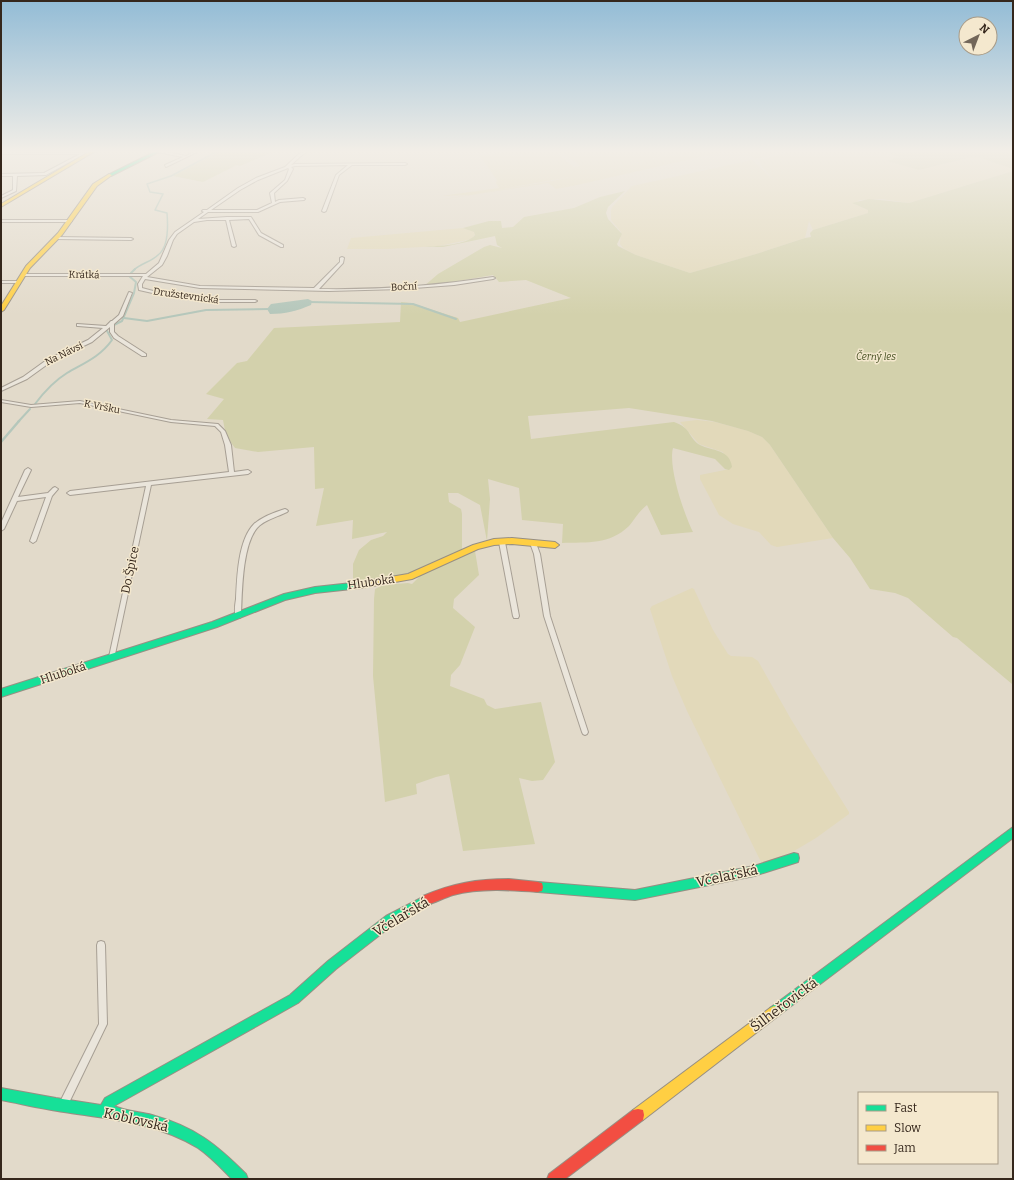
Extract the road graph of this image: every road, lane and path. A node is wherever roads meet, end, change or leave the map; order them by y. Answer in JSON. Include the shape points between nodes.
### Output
{"nodes":[{"id":1,"x":81,"y":205,"type":"edge"},
{"id":2,"x":213,"y":205,"type":"edge"},
{"id":3,"x":269,"y":205,"type":"edge"},
{"id":4,"x":326,"y":205,"type":"edge"},
{"id":5,"x":204,"y":211,"type":"junction"},
{"id":6,"x":324,"y":211,"type":"dead end"},
{"id":7,"x":227,"y":218,"type":"junction"},
{"id":8,"x":1,"y":221,"type":"edge"},
{"id":9,"x":70,"y":221,"type":"junction"},
{"id":10,"x":191,"y":222,"type":"junction"},
{"id":11,"x":56,"y":238,"type":"junction"},
{"id":12,"x":131,"y":240,"type":"dead end"},
{"id":13,"x":234,"y":246,"type":"dead end"},
{"id":14,"x":282,"y":246,"type":"dead end"},
{"id":15,"x":349,"y":262,"type":"dead end"},
{"id":16,"x":145,"y":277,"type":"junction"},
{"id":17,"x":494,"y":278,"type":"dead end"},
{"id":18,"x":20,"y":279,"type":"junction"},
{"id":19,"x":1,"y":282,"type":"edge"},
{"id":20,"x":315,"y":290,"type":"junction"},
{"id":21,"x":130,"y":293,"type":"dead end"},
{"id":22,"x":255,"y":300,"type":"dead end"},
{"id":23,"x":1,"y":310,"type":"edge"},
{"id":24,"x":113,"y":325,"type":"junction"},
{"id":25,"x":78,"y":326,"type":"dead end"},
{"id":26,"x":105,"y":327,"type":"junction"},
{"id":27,"x":144,"y":354,"type":"dead end"},
{"id":28,"x":1,"y":390,"type":"edge"},
{"id":29,"x":1,"y":401,"type":"edge"},
{"id":30,"x":28,"y":470,"type":"dead end"},
{"id":31,"x":248,"y":472,"type":"dead end"},
{"id":32,"x":232,"y":473,"type":"junction"},
{"id":33,"x":149,"y":484,"type":"junction"},
{"id":34,"x":55,"y":489,"type":"dead end"},
{"id":35,"x":70,"y":494,"type":"dead end"},
{"id":36,"x":50,"y":495,"type":"junction"},
{"id":37,"x":15,"y":499,"type":"junction"},
{"id":38,"x":285,"y":511,"type":"dead end"},
{"id":39,"x":1,"y":529,"type":"edge"},
{"id":40,"x":33,"y":541,"type":"dead end"},
{"id":41,"x":502,"y":542,"type":"junction"},
{"id":42,"x":533,"y":544,"type":"junction"},
{"id":43,"x":555,"y":545,"type":"dead end"},
{"id":44,"x":238,"y":616,"type":"junction"},
{"id":45,"x":516,"y":616,"type":"dead end"},
{"id":46,"x":112,"y":657,"type":"junction"},
{"id":47,"x":1,"y":693,"type":"edge"},
{"id":48,"x":585,"y":732,"type":"dead end"},
{"id":49,"x":1013,"y":832,"type":"edge"},
{"id":50,"x":794,"y":858,"type":"dead end"},
{"id":51,"x":101,"y":945,"type":"dead end"},
{"id":52,"x":1,"y":1094,"type":"edge"},
{"id":53,"x":62,"y":1106,"type":"junction"},
{"id":54,"x":105,"y":1112,"type":"junction"},
{"id":55,"x":241,"y":1179,"type":"edge"},
{"id":56,"x":554,"y":1179,"type":"edge"}],
"edges":[{"from":1,"to":9,"type":"street"},
{"from":2,"to":5,"type":"street"},
{"from":3,"to":5,"type":"street","via":[[258,211]]},
{"from":4,"to":6,"type":"street"},
{"from":5,"to":10,"type":"street"},
{"from":7,"to":10,"type":"street"},
{"from":7,"to":13,"type":"street"},
{"from":7,"to":14,"type":"street","via":[[250,218],[260,234]]},
{"from":8,"to":9,"type":"street"},
{"from":9,"to":11,"type":"street"},
{"from":10,"to":16,"type":"street","via":[[170,239],[161,263]]},
{"from":11,"to":12,"type":"street"},
{"from":11,"to":18,"type":"street","via":[[33,261]]},
{"from":15,"to":20,"type":"street","via":[[342,260]]},
{"from":16,"to":18,"type":"street","name":"Krátká"},
{"from":16,"to":20,"type":"street","name":"Boční","via":[[200,287]]},
{"from":16,"to":22,"type":"street","name":"Družstevnická","via":[[140,289],[157,294],[183,295],[207,301]]},
{"from":17,"to":20,"type":"street","name":"Boční","via":[[401,288]]},
{"from":18,"to":19,"type":"street","name":"Krátká"},
{"from":18,"to":23,"type":"street"},
{"from":21,"to":24,"type":"street","name":"Na Návsi","via":[[121,316]]},
{"from":24,"to":26,"type":"street","name":"Na Návsi"},
{"from":24,"to":27,"type":"street","via":[[112,332],[116,337]]},
{"from":25,"to":26,"type":"street","name":"Na Návsi"},
{"from":26,"to":28,"type":"street","name":"Na Návsi","via":[[84,345],[50,360],[30,375]]},
{"from":29,"to":32,"type":"street","name":"K Vršku","via":[[31,406],[80,402],[171,421],[216,425],[223,431],[228,445]]},
{"from":30,"to":37,"type":"street"},
{"from":31,"to":32,"type":"street"},
{"from":32,"to":33,"type":"street"},
{"from":33,"to":35,"type":"street"},
{"from":33,"to":46,"type":"street","name":"Do Špice"},
{"from":34,"to":36,"type":"street"},
{"from":36,"to":37,"type":"street"},
{"from":36,"to":40,"type":"street"},
{"from":37,"to":39,"type":"street"},
{"from":38,"to":44,"type":"street","via":[[255,527],[248,539],[240,581]]},
{"from":41,"to":42,"type":"street","name":"Hluboká"},
{"from":41,"to":44,"type":"street","name":"Hluboká","via":[[487,543],[463,552],[430,570],[408,577],[304,592],[284,597]]},
{"from":41,"to":45,"type":"street"},
{"from":42,"to":43,"type":"street","name":"Hluboká"},
{"from":42,"to":48,"type":"street","via":[[537,554],[547,616]]},
{"from":44,"to":46,"type":"street","name":"Hluboká"},
{"from":46,"to":47,"type":"street","name":"Hluboká"},
{"from":49,"to":56,"type":"street","name":"Šilheřovická"},
{"from":50,"to":54,"type":"street","name":"Včelařská","via":[[754,871],[635,895],[510,884],[468,886],[435,896],[390,920],[294,998],[109,1102]]},
{"from":51,"to":53,"type":"street","via":[[103,1024]]},
{"from":52,"to":53,"type":"street","name":"Koblovská"},
{"from":53,"to":54,"type":"street","name":"Koblovská"},
{"from":54,"to":55,"type":"street","name":"Koblovská","via":[[161,1124],[189,1135],[225,1160]]}]}
